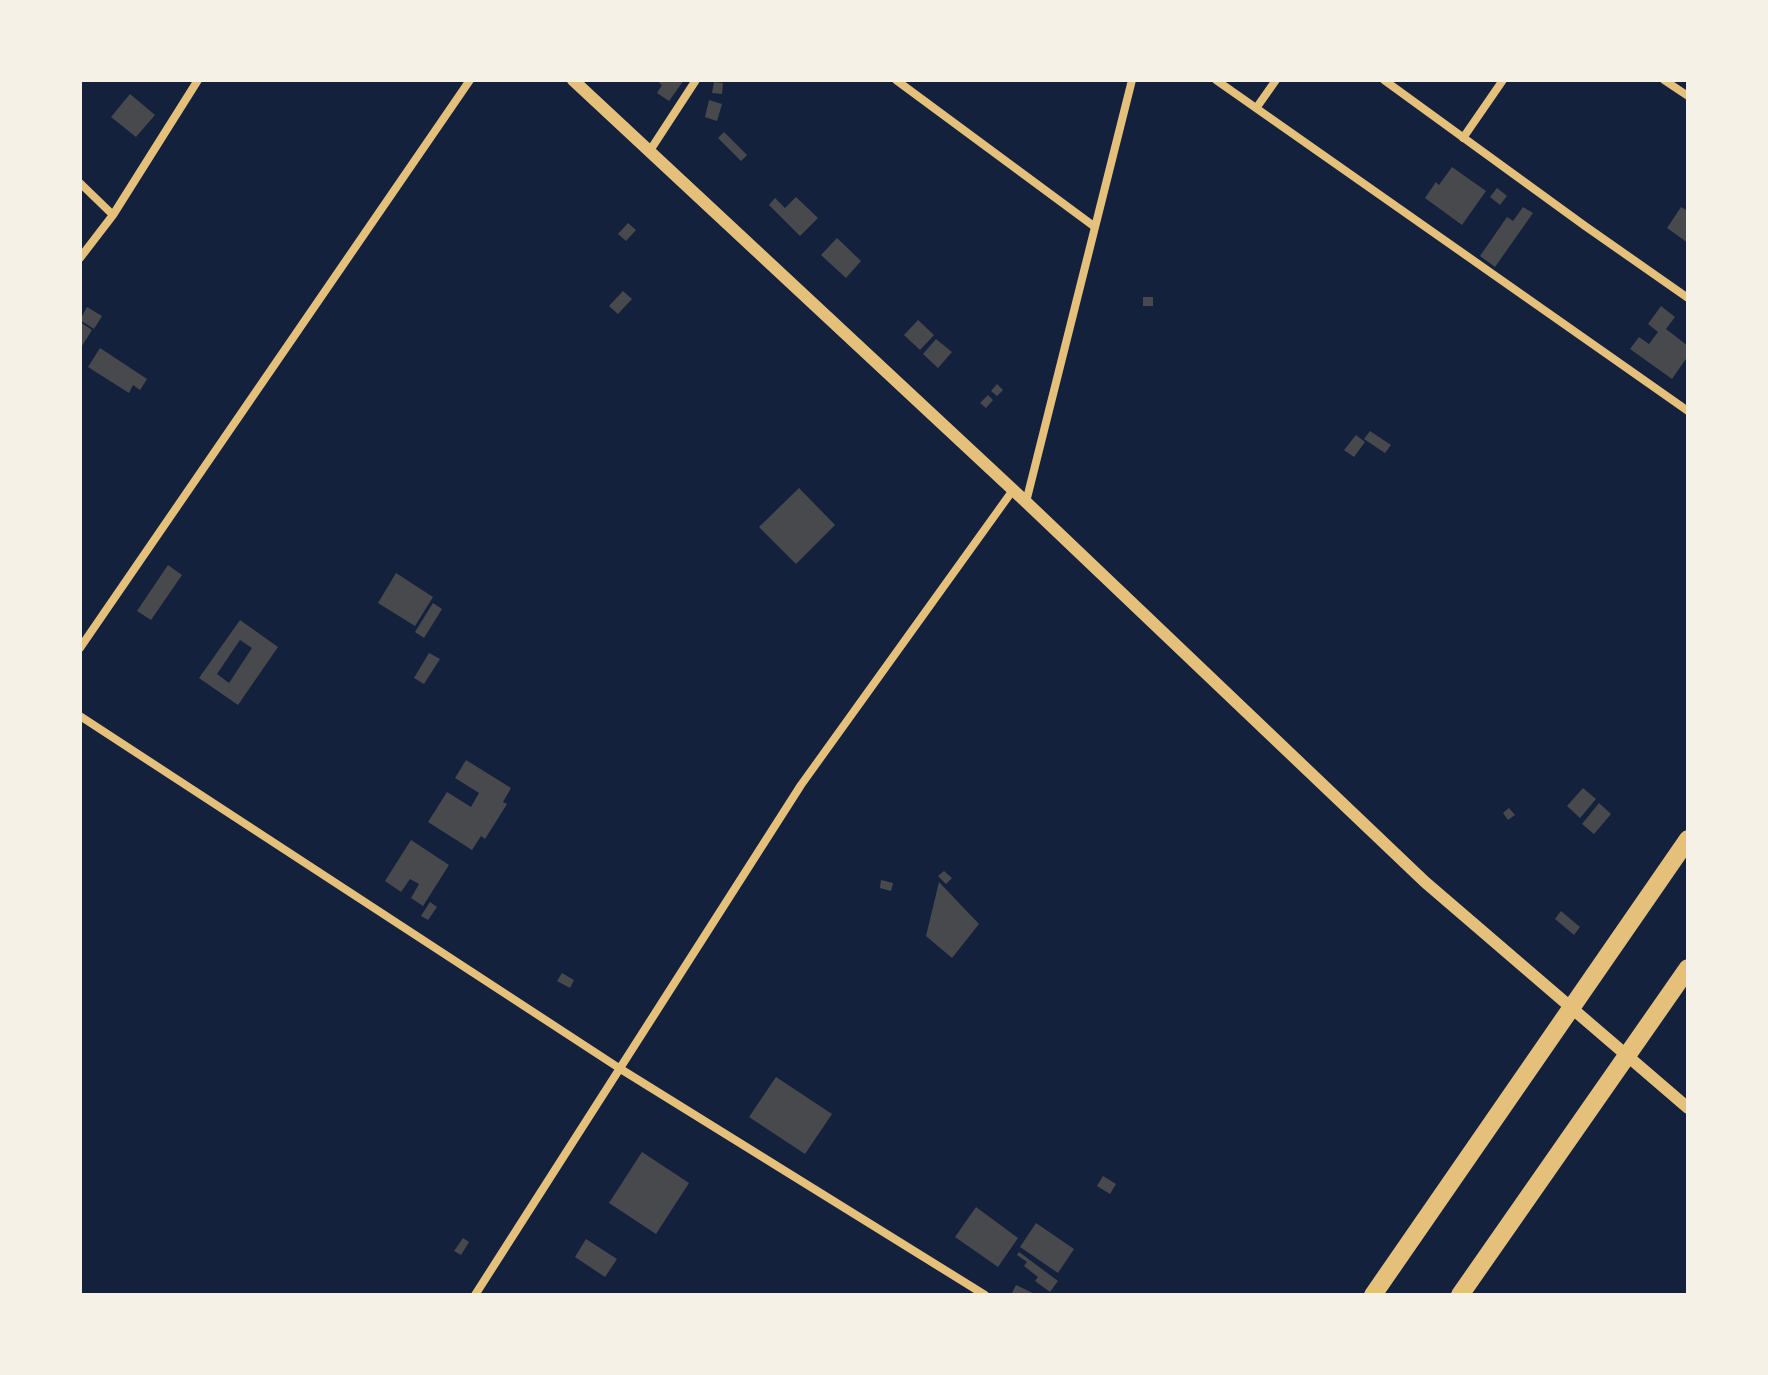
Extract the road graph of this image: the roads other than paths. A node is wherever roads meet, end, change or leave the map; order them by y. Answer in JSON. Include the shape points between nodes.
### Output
{"nodes":[{"id":1,"x":198,"y":80,"type":"edge"},
{"id":2,"x":470,"y":80,"type":"edge"},
{"id":3,"x":573,"y":80,"type":"edge"},
{"id":4,"x":696,"y":80,"type":"edge"},
{"id":5,"x":896,"y":80,"type":"edge"},
{"id":6,"x":1132,"y":80,"type":"edge"},
{"id":7,"x":1216,"y":80,"type":"edge"},
{"id":8,"x":1276,"y":80,"type":"edge"},
{"id":9,"x":1384,"y":80,"type":"edge"},
{"id":10,"x":1503,"y":80,"type":"edge"},
{"id":11,"x":1664,"y":80,"type":"edge"},
{"id":12,"x":1688,"y":96,"type":"edge"},
{"id":13,"x":1257,"y":107,"type":"junction"},
{"id":14,"x":1463,"y":138,"type":"junction"},
{"id":15,"x":649,"y":152,"type":"junction"},
{"id":16,"x":80,"y":183,"type":"edge"},
{"id":17,"x":113,"y":215,"type":"junction"},
{"id":18,"x":1095,"y":227,"type":"junction"},
{"id":19,"x":80,"y":258,"type":"edge"},
{"id":20,"x":1688,"y":298,"type":"edge"},
{"id":21,"x":1688,"y":411,"type":"edge"},
{"id":22,"x":1013,"y":490,"type":"junction"},
{"id":23,"x":1026,"y":502,"type":"junction"},
{"id":24,"x":80,"y":648,"type":"edge"},
{"id":25,"x":80,"y":716,"type":"edge"},
{"id":26,"x":1688,"y":839,"type":"edge"},
{"id":27,"x":1688,"y":968,"type":"edge"},
{"id":28,"x":1571,"y":1008,"type":"junction"},
{"id":29,"x":1627,"y":1057,"type":"junction"},
{"id":30,"x":619,"y":1068,"type":"junction"},
{"id":31,"x":1688,"y":1108,"type":"edge"},
{"id":32,"x":475,"y":1295,"type":"edge"},
{"id":33,"x":985,"y":1295,"type":"edge"},
{"id":34,"x":1373,"y":1295,"type":"edge"},
{"id":35,"x":1460,"y":1295,"type":"edge"}],
"edges":[{"from":1,"to":17,"type":"street"},
{"from":2,"to":24,"type":"street"},
{"from":3,"to":15,"type":"street"},
{"from":4,"to":15,"type":"street"},
{"from":5,"to":18,"type":"street"},
{"from":6,"to":18,"type":"street"},
{"from":7,"to":13,"type":"street"},
{"from":8,"to":13,"type":"street"},
{"from":9,"to":14,"type":"street"},
{"from":10,"to":14,"type":"street"},
{"from":11,"to":12,"type":"street"},
{"from":13,"to":21,"type":"street"},
{"from":14,"to":20,"type":"street"},
{"from":15,"to":22,"type":"street"},
{"from":16,"to":17,"type":"street"},
{"from":17,"to":19,"type":"street"},
{"from":18,"to":23,"type":"street"},
{"from":22,"to":23,"type":"street"},
{"from":22,"to":30,"type":"street","via":[[801,785]]},
{"from":23,"to":28,"type":"street","via":[[1425,882]]},
{"from":25,"to":30,"type":"street"},
{"from":26,"to":28,"type":"highway"},
{"from":27,"to":29,"type":"highway"},
{"from":28,"to":29,"type":"street"},
{"from":28,"to":34,"type":"highway"},
{"from":29,"to":31,"type":"street"},
{"from":29,"to":35,"type":"highway"},
{"from":30,"to":32,"type":"street"},
{"from":30,"to":33,"type":"street"}]}
